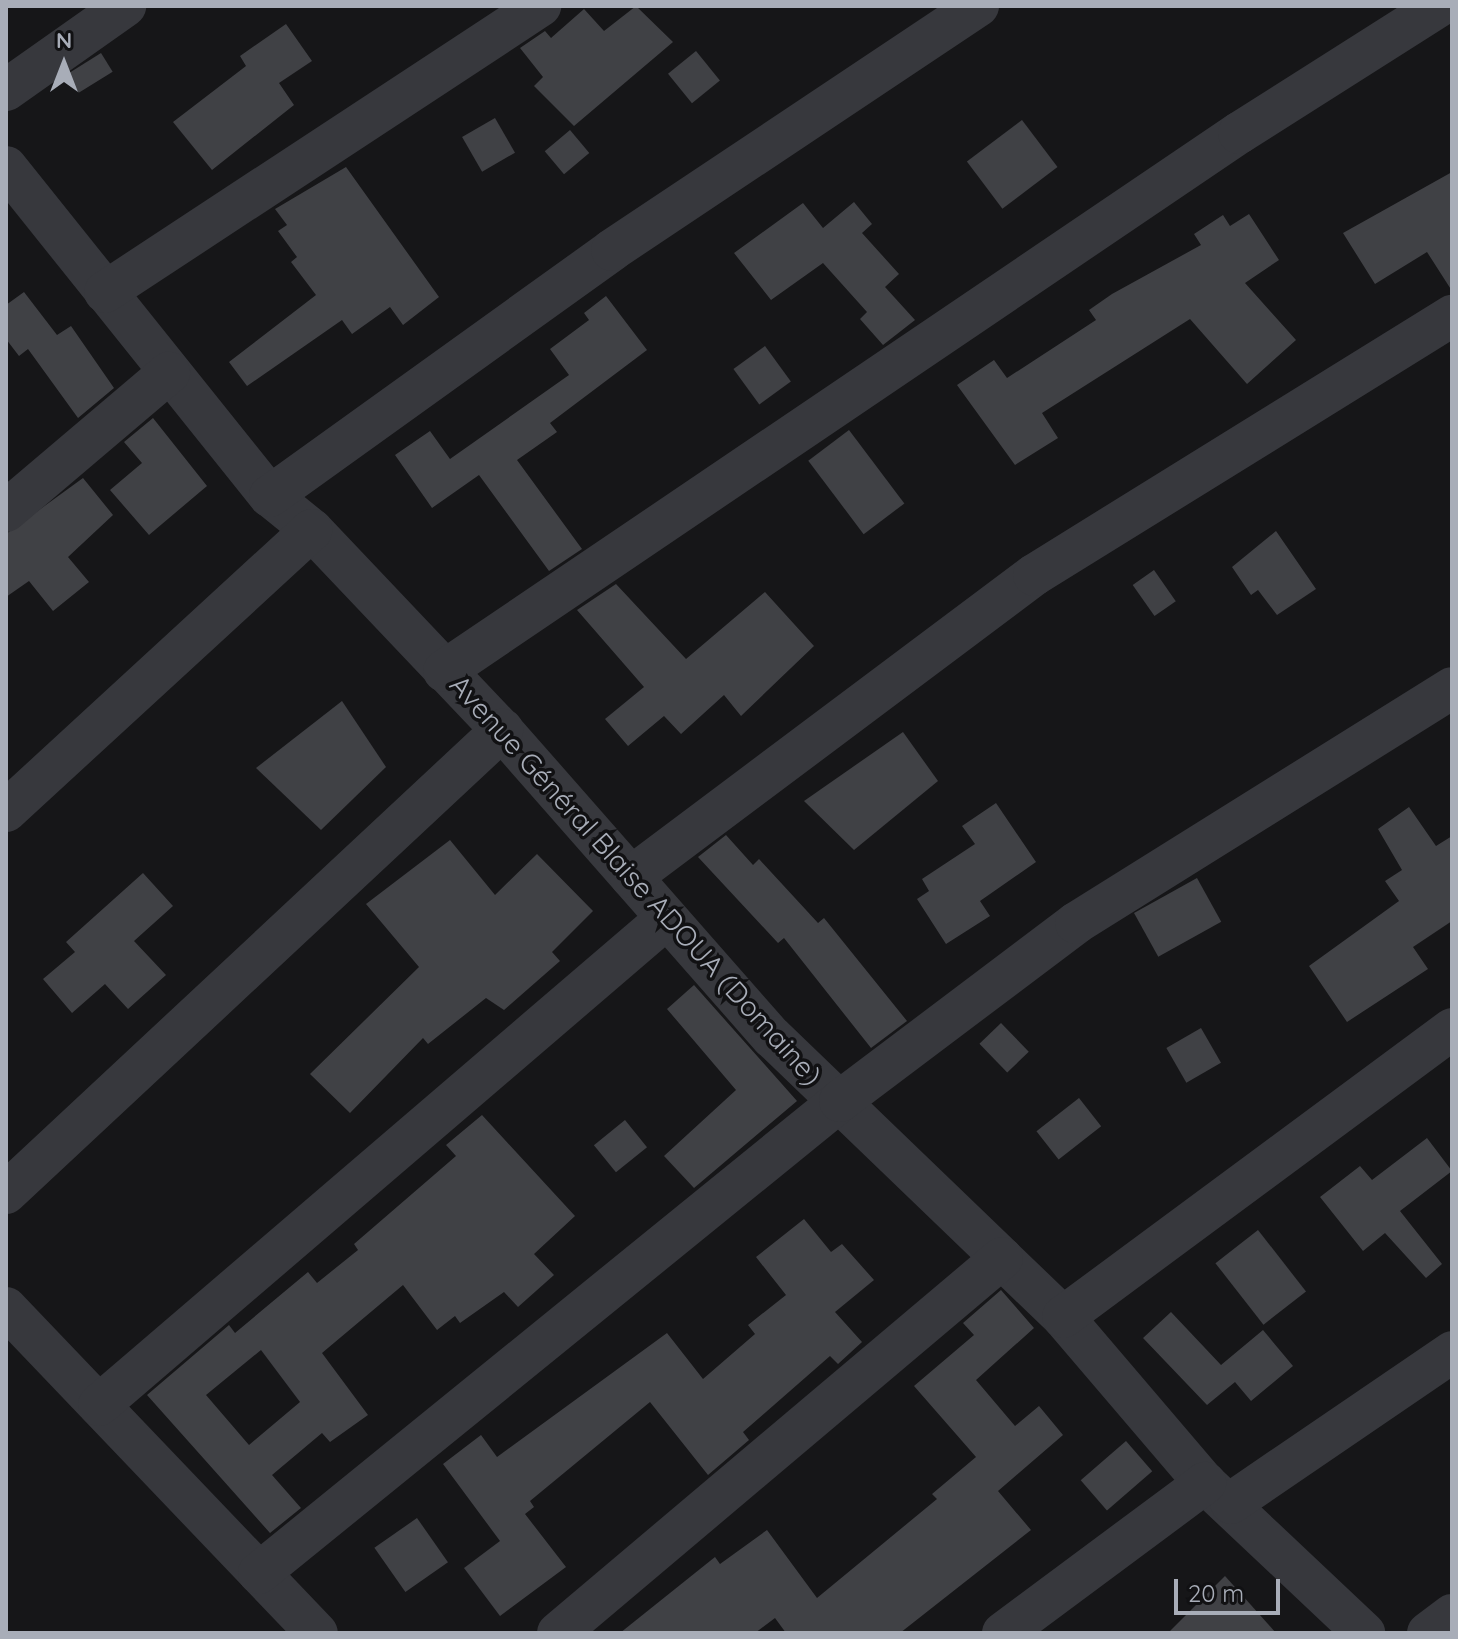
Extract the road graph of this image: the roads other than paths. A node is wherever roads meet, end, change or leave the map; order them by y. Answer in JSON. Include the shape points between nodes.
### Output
{"nodes":[{"id":1,"x":125,"y":6,"type":"edge"},
{"id":2,"x":540,"y":6,"type":"edge"},
{"id":3,"x":978,"y":6,"type":"edge"},
{"id":4,"x":1439,"y":6,"type":"edge"},
{"id":5,"x":6,"y":90,"type":"edge"},
{"id":6,"x":6,"y":167,"type":"edge"},
{"id":7,"x":105,"y":292,"type":"junction"},
{"id":8,"x":1452,"y":316,"type":"edge"},
{"id":9,"x":169,"y":373,"type":"junction"},
{"id":10,"x":270,"y":496,"type":"junction"},
{"id":11,"x":6,"y":511,"type":"edge"},
{"id":12,"x":312,"y":530,"type":"junction"},
{"id":13,"x":444,"y":671,"type":"junction"},
{"id":14,"x":1452,"y":688,"type":"edge"},
{"id":15,"x":502,"y":730,"type":"junction"},
{"id":16,"x":6,"y":811,"type":"edge"},
{"id":17,"x":631,"y":877,"type":"junction"},
{"id":18,"x":667,"y":918,"type":"junction"},
{"id":19,"x":1452,"y":1029,"type":"edge"},
{"id":20,"x":840,"y":1101,"type":"junction"},
{"id":21,"x":6,"y":1193,"type":"edge"},
{"id":22,"x":1002,"y":1258,"type":"junction"},
{"id":23,"x":6,"y":1308,"type":"edge"},
{"id":24,"x":1063,"y":1317,"type":"junction"},
{"id":25,"x":1452,"y":1352,"type":"edge"},
{"id":26,"x":99,"y":1405,"type":"junction"},
{"id":27,"x":1218,"y":1493,"type":"junction"},
{"id":28,"x":259,"y":1573,"type":"junction"},
{"id":29,"x":1452,"y":1615,"type":"edge"},
{"id":30,"x":317,"y":1633,"type":"edge"},
{"id":31,"x":558,"y":1633,"type":"edge"},
{"id":32,"x":1003,"y":1633,"type":"edge"},
{"id":33,"x":1364,"y":1633,"type":"edge"},
{"id":34,"x":1428,"y":1633,"type":"edge"}],
"edges":[{"from":1,"to":5,"type":"street"},
{"from":2,"to":7,"type":"street"},
{"from":3,"to":10,"type":"street","via":[[612,250]]},
{"from":4,"to":13,"type":"street","via":[[1239,133]]},
{"from":6,"to":7,"type":"street","name":"Avenue Général Blaise ADOUA (Domaine)"},
{"from":7,"to":9,"type":"street","name":"Avenue Général Blaise ADOUA (Domaine)"},
{"from":8,"to":17,"type":"street","via":[[1034,575]]},
{"from":9,"to":10,"type":"street","name":"Avenue Général Blaise ADOUA (Domaine)"},
{"from":9,"to":11,"type":"street"},
{"from":10,"to":12,"type":"street","name":"Avenue Général Blaise ADOUA (Domaine)"},
{"from":12,"to":13,"type":"street","name":"Avenue Général Blaise ADOUA (Domaine)"},
{"from":12,"to":16,"type":"street"},
{"from":13,"to":15,"type":"street","name":"Avenue Général Blaise ADOUA (Domaine)"},
{"from":14,"to":20,"type":"street","via":[[1076,923]]},
{"from":15,"to":17,"type":"street","name":"Avenue Général Blaise ADOUA (Domaine)"},
{"from":15,"to":21,"type":"street"},
{"from":17,"to":18,"type":"street","name":"Avenue Général Blaise ADOUA (Domaine)"},
{"from":18,"to":20,"type":"street","name":"Avenue Général Blaise ADOUA (Domaine)"},
{"from":18,"to":26,"type":"street"},
{"from":19,"to":24,"type":"street"},
{"from":20,"to":22,"type":"street","name":"Avenue Général Blaise ADOUA (Domaine)"},
{"from":20,"to":28,"type":"street"},
{"from":22,"to":24,"type":"street","name":"Avenue Général Blaise ADOUA (Domaine)"},
{"from":22,"to":31,"type":"street"},
{"from":23,"to":26,"type":"street"},
{"from":24,"to":27,"type":"street","name":"Avenue Général Blaise ADOUA (Domaine)"},
{"from":25,"to":27,"type":"street"},
{"from":26,"to":28,"type":"street"},
{"from":27,"to":32,"type":"street"},
{"from":27,"to":33,"type":"street","name":"Avenue Général Blaise ADOUA (Domaine)"},
{"from":28,"to":30,"type":"street"},
{"from":29,"to":34,"type":"street"}]}
